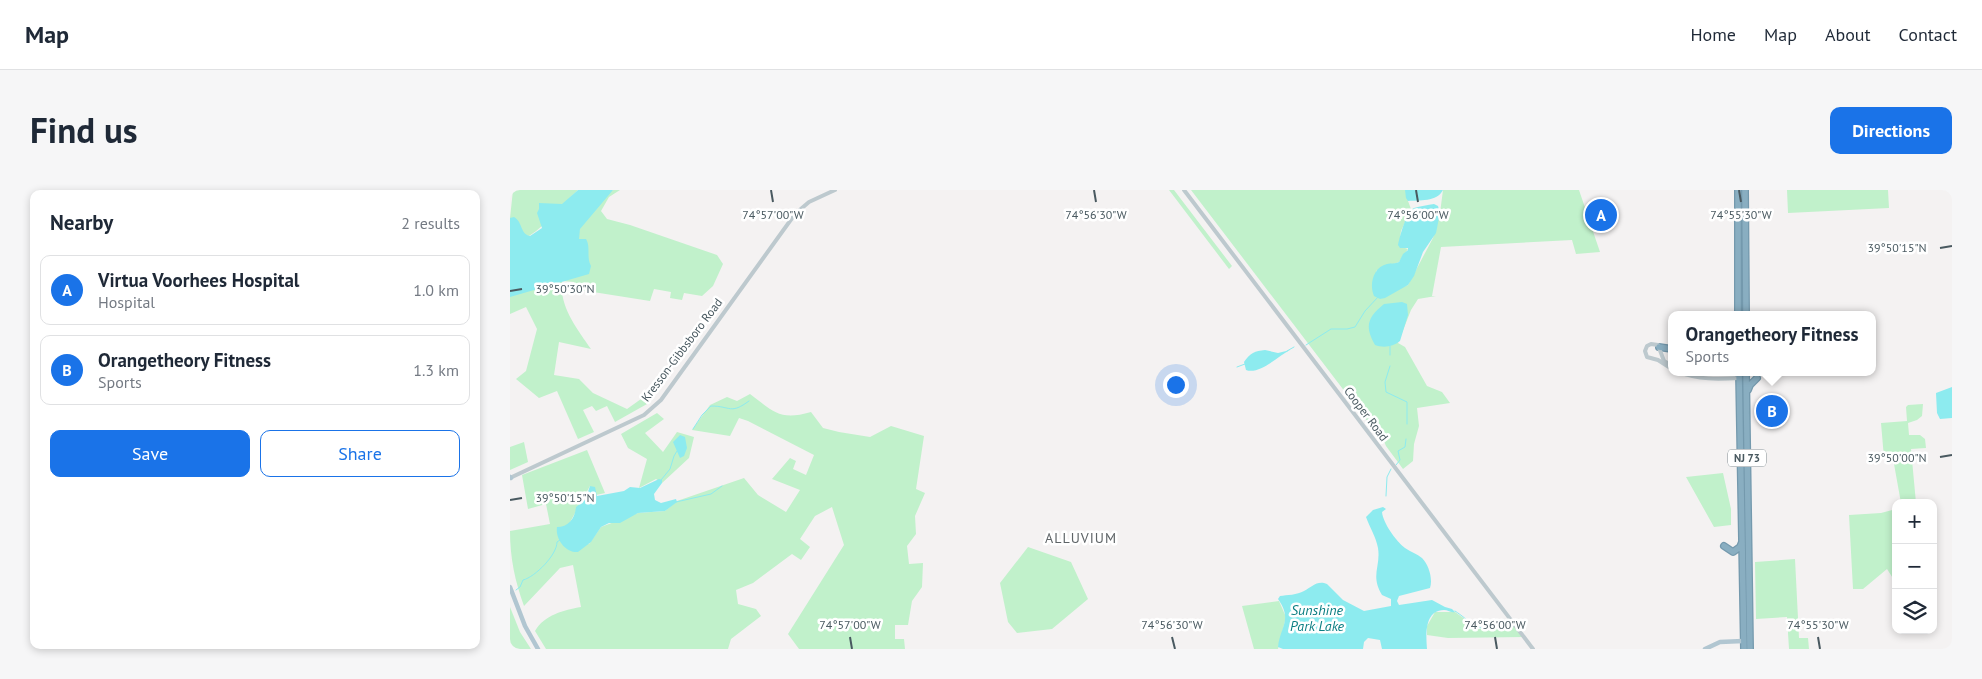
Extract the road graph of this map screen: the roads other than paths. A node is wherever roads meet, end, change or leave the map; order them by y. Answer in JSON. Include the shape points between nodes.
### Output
{"nodes":[{"id":1,"x":834,"y":190,"type":"edge"},
{"id":2,"x":1184,"y":190,"type":"edge"},
{"id":3,"x":1738,"y":190,"type":"edge"},
{"id":4,"x":1746,"y":190,"type":"edge"},
{"id":5,"x":1737,"y":311,"type":"edge"},
{"id":6,"x":1746,"y":311,"type":"edge"},
{"id":7,"x":1660,"y":350,"type":"junction"},
{"id":8,"x":1668,"y":350,"type":"edge"},
{"id":9,"x":1654,"y":359,"type":"junction"},
{"id":10,"x":1668,"y":364,"type":"edge"},
{"id":11,"x":1668,"y":365,"type":"edge"},
{"id":12,"x":1686,"y":376,"type":"edge"},
{"id":13,"x":1727,"y":376,"type":"edge"},
{"id":14,"x":1739,"y":376,"type":"edge"},
{"id":15,"x":1746,"y":376,"type":"edge"},
{"id":16,"x":1757,"y":378,"type":"dead end"},
{"id":17,"x":1747,"y":394,"type":"junction"},
{"id":18,"x":510,"y":478,"type":"edge"},
{"id":19,"x":1742,"y":542,"type":"junction"},
{"id":20,"x":1724,"y":546,"type":"dead end"},
{"id":21,"x":510,"y":587,"type":"edge"},
{"id":22,"x":1744,"y":641,"type":"junction"},
{"id":23,"x":538,"y":649,"type":"edge"},
{"id":24,"x":1532,"y":649,"type":"edge"},
{"id":25,"x":1704,"y":649,"type":"edge"},
{"id":26,"x":1744,"y":649,"type":"edge"},
{"id":27,"x":1750,"y":649,"type":"edge"}],
"edges":[{"from":1,"to":18,"type":"street","name":"Kresson-Gibbsboro Road","via":[[809,202],[795,214],[652,409]]},
{"from":2,"to":24,"type":"street","name":"Cooper Road"},
{"from":3,"to":5,"type":"highway"},
{"from":4,"to":6,"type":"highway"},
{"from":7,"to":8,"type":"highway"},
{"from":7,"to":9,"type":"street"},
{"from":7,"to":9,"type":"street","via":[[1651,344],[1645,348],[1646,356]]},
{"from":7,"to":10,"type":"street"},
{"from":9,"to":11,"type":"street"},
{"from":12,"to":13,"type":"street"},
{"from":14,"to":19,"type":"highway","number":"NJ 73"},
{"from":15,"to":17,"type":"highway","number":"NJ 73"},
{"from":16,"to":17,"type":"highway"},
{"from":17,"to":27,"type":"highway","number":"NJ 73"},
{"from":19,"to":20,"type":"highway","via":[[1733,552]]},
{"from":19,"to":22,"type":"highway","number":"NJ 73"},
{"from":21,"to":23,"type":"main road"},
{"from":22,"to":25,"type":"main road","via":[[1720,642]]},
{"from":22,"to":26,"type":"highway","number":"NJ 73"}]}
